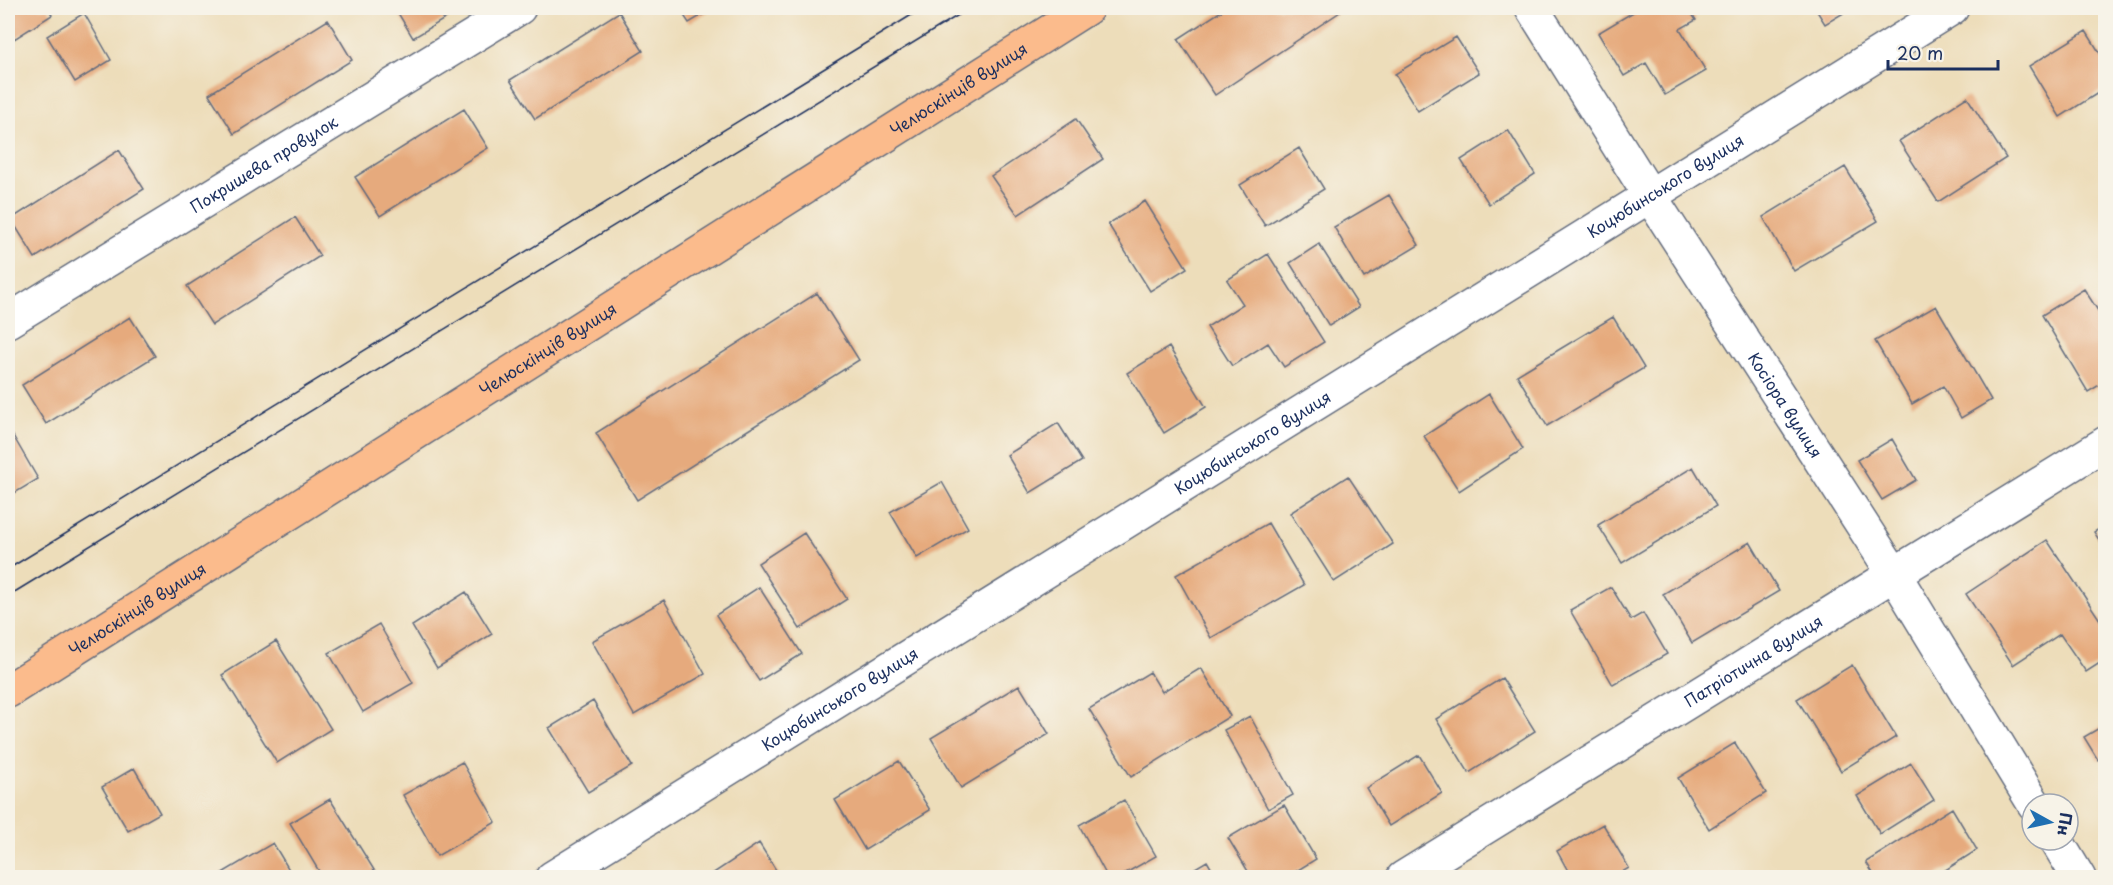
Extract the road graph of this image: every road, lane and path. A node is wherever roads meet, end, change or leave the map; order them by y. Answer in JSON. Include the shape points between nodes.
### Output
{"nodes":[{"id":1,"x":519,"y":8,"type":"edge"},
{"id":2,"x":1087,"y":8,"type":"edge"},
{"id":3,"x":1532,"y":8,"type":"edge"},
{"id":4,"x":1952,"y":8,"type":"edge"},
{"id":5,"x":1650,"y":196,"type":"junction"},
{"id":6,"x":8,"y":321,"type":"edge"},
{"id":7,"x":2106,"y":443,"type":"edge"},
{"id":8,"x":1894,"y":574,"type":"junction"},
{"id":9,"x":8,"y":692,"type":"edge"},
{"id":10,"x":2027,"y":792,"type":"edge"},
{"id":11,"x":2063,"y":852,"type":"edge"},
{"id":12,"x":552,"y":878,"type":"edge"},
{"id":13,"x":1403,"y":878,"type":"edge"},
{"id":14,"x":2079,"y":878,"type":"edge"}],
"edges":[{"from":1,"to":6,"type":"street","name":"Покришева провулок"},
{"from":2,"to":9,"type":"main road","name":"Челюскінців вулиця"},
{"from":3,"to":5,"type":"street","name":"Косіора вулиця"},
{"from":4,"to":5,"type":"street","name":"Коцюбинського вулиця"},
{"from":5,"to":8,"type":"street","name":"Косіора вулиця"},
{"from":5,"to":12,"type":"street","name":"Коцюбинського вулиця"},
{"from":7,"to":8,"type":"street","name":"Патріотична вулиця"},
{"from":8,"to":10,"type":"street","name":"Косіора вулиця"},
{"from":8,"to":13,"type":"street","name":"Патріотична вулиця"},
{"from":11,"to":14,"type":"street"}]}
